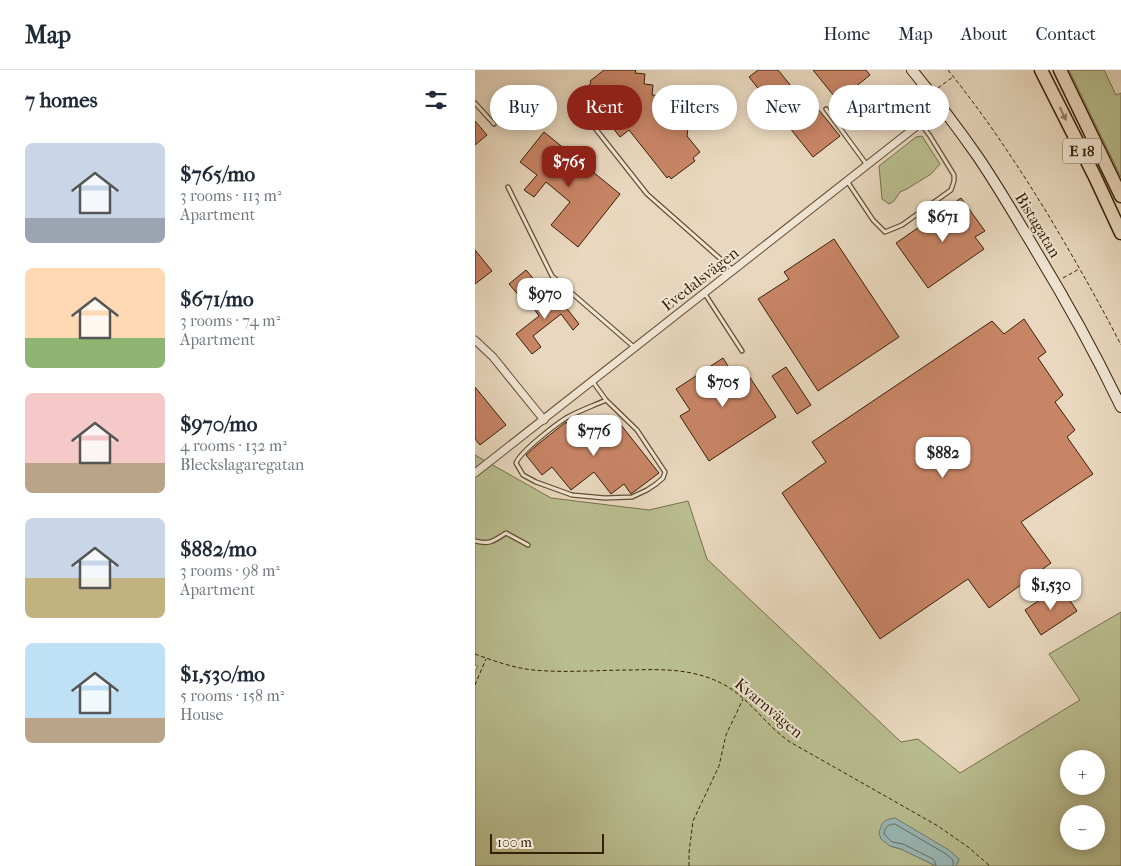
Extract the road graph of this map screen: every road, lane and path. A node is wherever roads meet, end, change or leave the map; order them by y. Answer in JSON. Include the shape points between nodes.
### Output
{"nodes":[{"id":1,"x":912,"y":70,"type":"edge"},
{"id":2,"x":948,"y":70,"type":"edge"},
{"id":3,"x":1041,"y":70,"type":"edge"},
{"id":4,"x":1060,"y":70,"type":"edge"},
{"id":5,"x":953,"y":76,"type":"junction"},
{"id":6,"x":924,"y":85,"type":"edge"},
{"id":7,"x":942,"y":85,"type":"edge"},
{"id":8,"x":475,"y":103,"type":"edge"},
{"id":9,"x":826,"y":109,"type":"dead end"},
{"id":10,"x":949,"y":118,"type":"edge"},
{"id":11,"x":490,"y":120,"type":"edge"},
{"id":12,"x":596,"y":130,"type":"edge"},
{"id":13,"x":911,"y":130,"type":"edge"},
{"id":14,"x":925,"y":130,"type":"edge"},
{"id":15,"x":867,"y":165,"type":"junction"},
{"id":16,"x":847,"y":180,"type":"junction"},
{"id":17,"x":507,"y":187,"type":"dead end"},
{"id":18,"x":1121,"y":196,"type":"edge"},
{"id":19,"x":1121,"y":233,"type":"edge"},
{"id":20,"x":1080,"y":268,"type":"junction"},
{"id":21,"x":734,"y":270,"type":"junction"},
{"id":22,"x":1055,"y":282,"type":"junction"},
{"id":23,"x":704,"y":293,"type":"junction"},
{"id":24,"x":475,"y":340,"type":"edge"},
{"id":25,"x":1121,"y":345,"type":"edge"},
{"id":26,"x":635,"y":347,"type":"junction"},
{"id":27,"x":742,"y":351,"type":"dead end"},
{"id":28,"x":593,"y":381,"type":"junction"},
{"id":29,"x":606,"y":400,"type":"junction"},
{"id":30,"x":1121,"y":407,"type":"edge"},
{"id":31,"x":544,"y":420,"type":"junction"},
{"id":32,"x":475,"y":473,"type":"edge"},
{"id":33,"x":475,"y":541,"type":"edge"},
{"id":34,"x":528,"y":545,"type":"dead end"},
{"id":35,"x":475,"y":654,"type":"edge"},
{"id":36,"x":487,"y":658,"type":"junction"},
{"id":37,"x":475,"y":685,"type":"edge"},
{"id":38,"x":743,"y":698,"type":"junction"},
{"id":39,"x":689,"y":866,"type":"edge"},
{"id":40,"x":990,"y":866,"type":"edge"}],
"edges":[{"from":1,"to":6,"type":"street","name":"Bistagatan"},
{"from":2,"to":5,"type":"path"},
{"from":3,"to":19,"type":"highway","number":"E 18","one_way":true},
{"from":4,"to":18,"type":"highway","number":"E 18"},
{"from":5,"to":7,"type":"path"},
{"from":5,"to":20,"type":"path","via":[[1022,173]]},
{"from":8,"to":11,"type":"lane"},
{"from":9,"to":15,"type":"lane"},
{"from":10,"to":22,"type":"street","name":"Bistagatan","via":[[993,181]]},
{"from":12,"to":21,"type":"lane","via":[[647,194]]},
{"from":13,"to":15,"type":"street","name":"Evedalsvägen"},
{"from":14,"to":16,"type":"lane","via":[[954,181],[951,190],[902,224],[885,232],[873,220]]},
{"from":15,"to":16,"type":"street","name":"Evedalsvägen"},
{"from":16,"to":21,"type":"street","name":"Evedalsvägen"},
{"from":17,"to":26,"type":"lane","via":[[552,276]]},
{"from":20,"to":22,"type":"path"},
{"from":20,"to":25,"type":"path"},
{"from":21,"to":23,"type":"street","name":"Evedalsvägen"},
{"from":22,"to":30,"type":"street","name":"Bistagatan"},
{"from":23,"to":26,"type":"street","name":"Evedalsvägen"},
{"from":23,"to":27,"type":"lane"},
{"from":24,"to":31,"type":"street","via":[[493,357]]},
{"from":26,"to":28,"type":"street","name":"Evedalsvägen"},
{"from":28,"to":29,"type":"lane"},
{"from":28,"to":31,"type":"street","name":"Evedalsvägen"},
{"from":29,"to":29,"type":"lane","via":[[637,430],[665,472],[663,478],[633,497],[605,498],[572,495],[523,475],[517,463],[526,450],[565,418]]},
{"from":31,"to":32,"type":"street","name":"Evedalsvägen"},
{"from":33,"to":34,"type":"lane","via":[[493,542],[506,533]]},
{"from":35,"to":36,"type":"path","name":"Kvarnvägen"},
{"from":36,"to":37,"type":"path"},
{"from":36,"to":38,"type":"path","name":"Kvarnvägen","via":[[534,670],[689,672],[721,683]]},
{"from":38,"to":39,"type":"path","via":[[726,735],[719,766],[693,821]]},
{"from":38,"to":40,"type":"path","name":"Kvarnvägen","via":[[781,736],[939,826]]}]}
